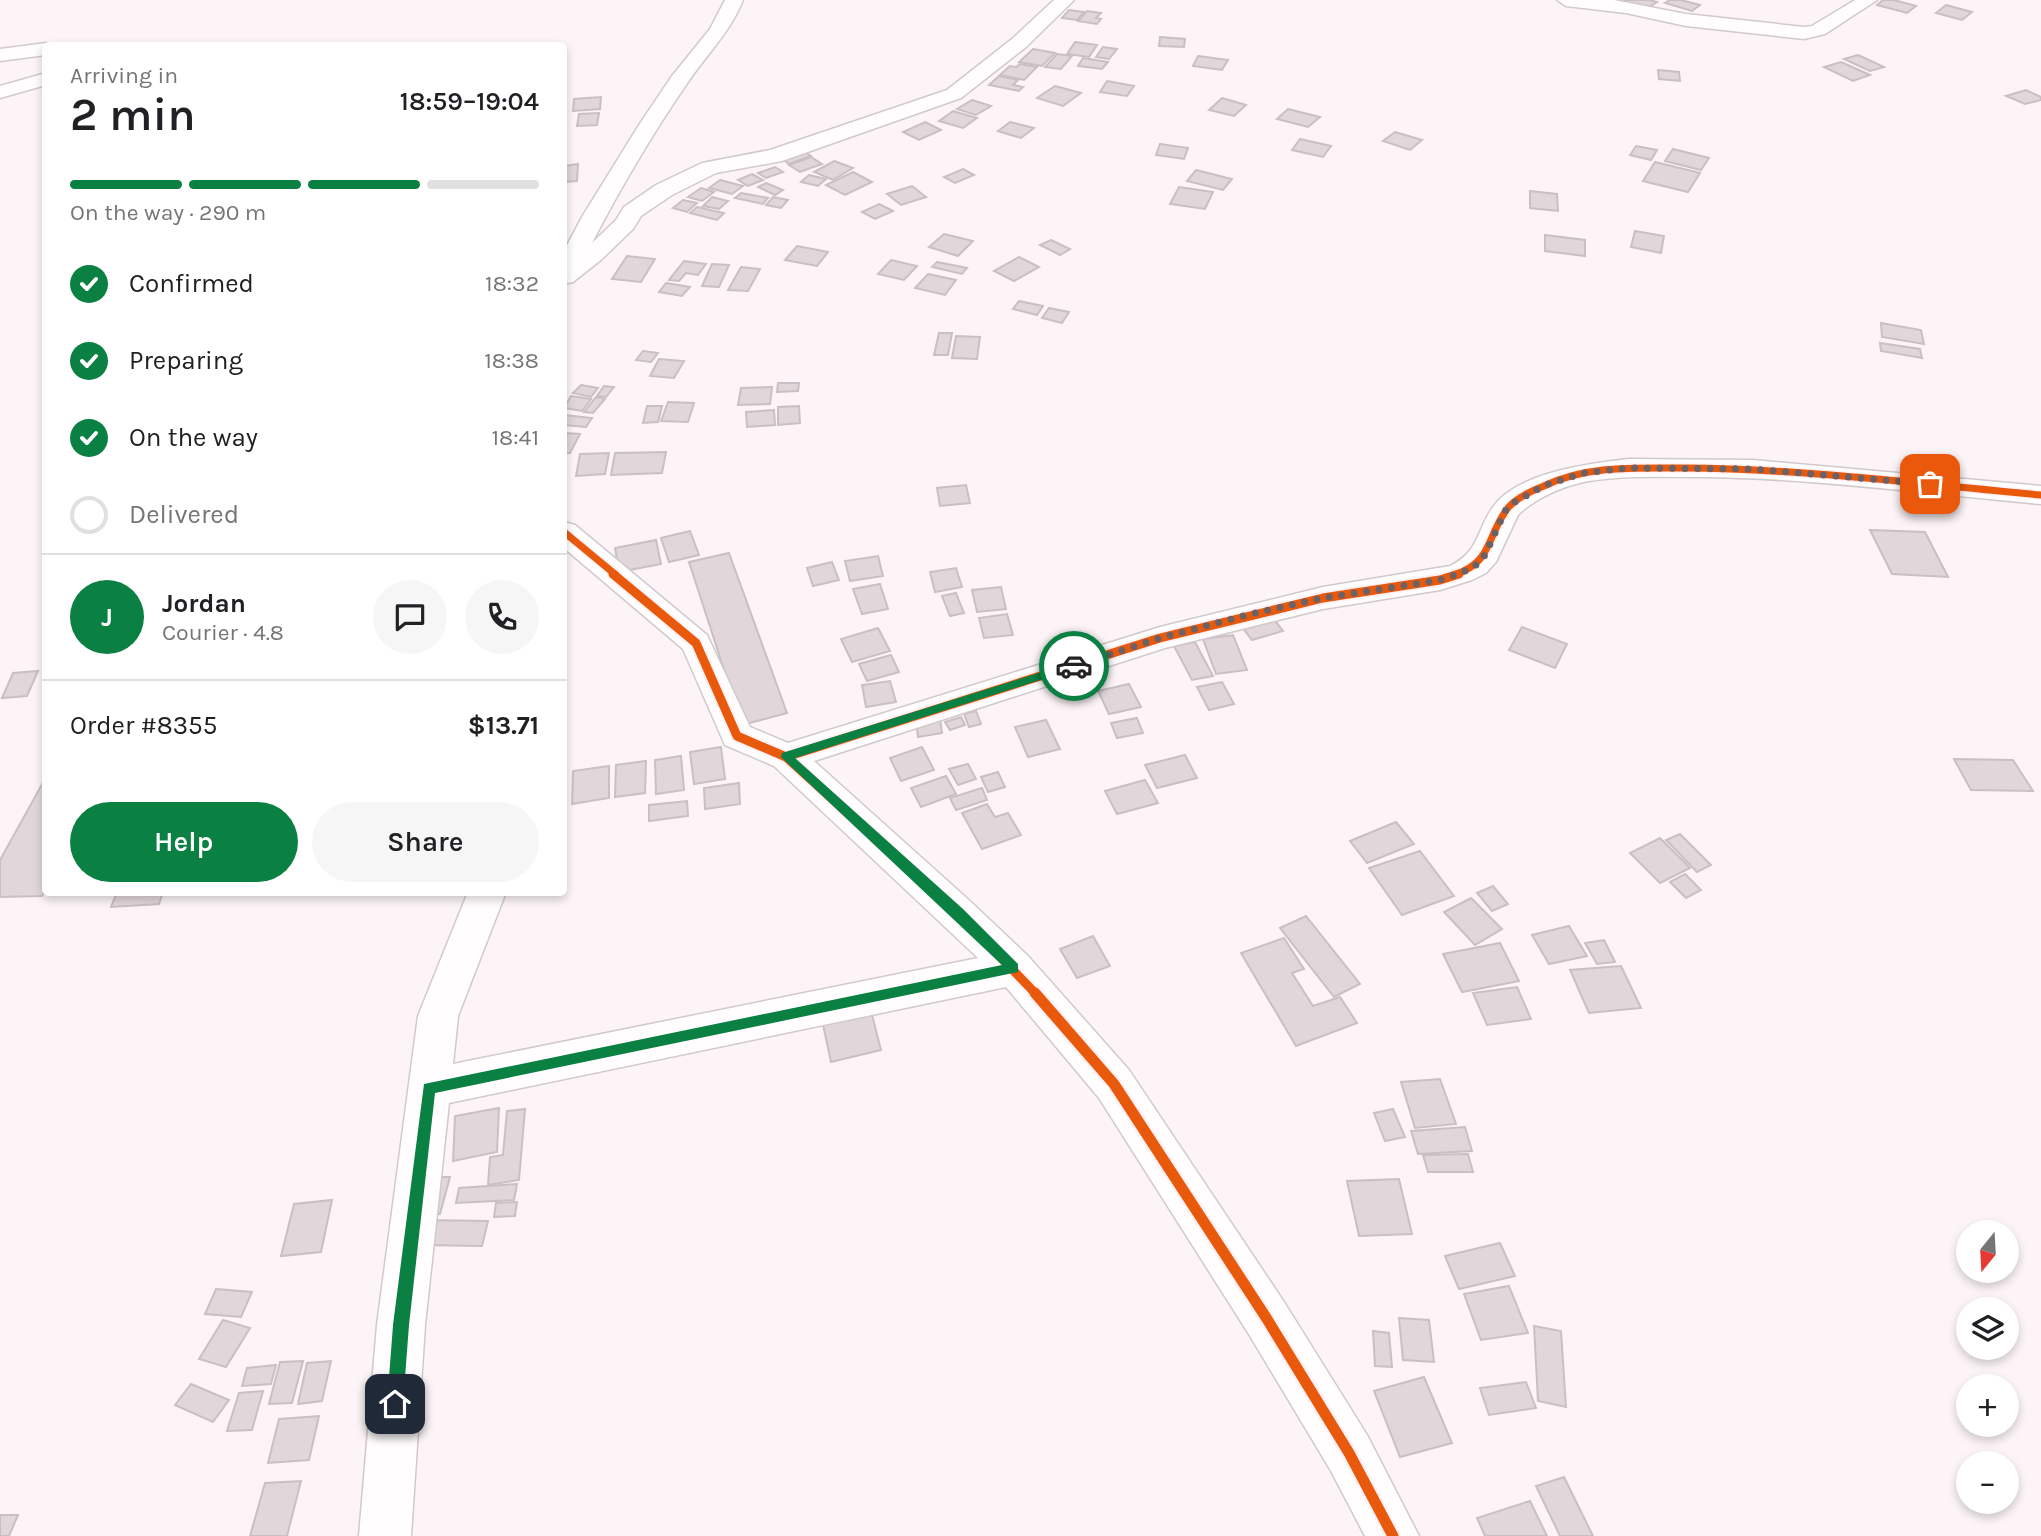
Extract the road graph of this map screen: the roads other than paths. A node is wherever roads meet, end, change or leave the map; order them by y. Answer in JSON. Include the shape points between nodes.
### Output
{"nodes":[{"id":1,"x":734,"y":0,"type":"edge"},
{"id":2,"x":1065,"y":0,"type":"edge"},
{"id":3,"x":1566,"y":0,"type":"edge"},
{"id":4,"x":1868,"y":0,"type":"edge"},
{"id":5,"x":42,"y":50,"type":"edge"},
{"id":6,"x":0,"y":55,"type":"edge"},
{"id":7,"x":42,"y":80,"type":"edge"},
{"id":8,"x":0,"y":92,"type":"edge"},
{"id":9,"x":567,"y":269,"type":"edge"},
{"id":10,"x":567,"y":273,"type":"edge"},
{"id":11,"x":2041,"y":495,"type":"edge"},
{"id":12,"x":567,"y":535,"type":"edge"},
{"id":13,"x":786,"y":757,"type":"junction"},
{"id":14,"x":485,"y":896,"type":"edge"},
{"id":15,"x":1014,"y":968,"type":"junction"},
{"id":16,"x":429,"y":1088,"type":"junction"},
{"id":17,"x":385,"y":1536,"type":"edge"},
{"id":18,"x":1393,"y":1536,"type":"edge"}],
"edges":[{"from":1,"to":9,"type":"street","via":[[615,178]]},
{"from":2,"to":10,"type":"street","via":[[954,93],[774,156],[710,168],[632,212],[594,254]]},
{"from":3,"to":4,"type":"street","via":[[1804,33],[1818,30]]},
{"from":5,"to":6,"type":"street"},
{"from":7,"to":8,"type":"street"},
{"from":11,"to":13,"type":"street","via":[[1753,469],[1628,468],[1584,473],[1545,485],[1513,503],[1485,555],[1461,573],[1323,598],[1160,638]]},
{"from":12,"to":13,"type":"street","via":[[696,643],[737,736]]},
{"from":13,"to":15,"type":"street"},
{"from":14,"to":16,"type":"street","via":[[438,1016]]},
{"from":15,"to":16,"type":"street"},
{"from":15,"to":18,"type":"street","via":[[1114,1084],[1182,1185],[1349,1453]]},
{"from":16,"to":17,"type":"street","via":[[401,1325]]}]}
